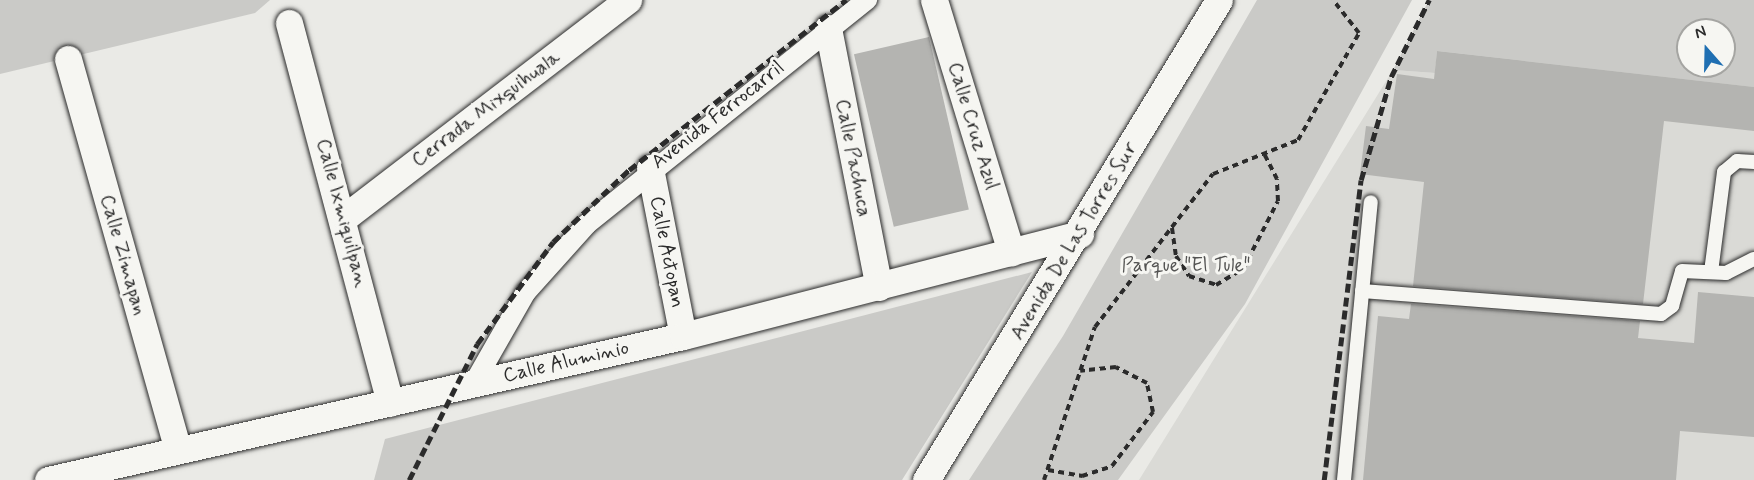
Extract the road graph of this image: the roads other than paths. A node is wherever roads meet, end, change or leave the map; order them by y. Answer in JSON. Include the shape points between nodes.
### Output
{"nodes":[{"id":1,"x":628,"y":0,"type":"edge"},
{"id":2,"x":867,"y":0,"type":"edge"},
{"id":3,"x":934,"y":0,"type":"edge"},
{"id":4,"x":1219,"y":0,"type":"edge"},
{"id":5,"x":289,"y":23,"type":"dead end"},
{"id":6,"x":828,"y":28,"type":"junction"},
{"id":7,"x":68,"y":59,"type":"dead end"},
{"id":8,"x":1754,"y":162,"type":"edge"},
{"id":9,"x":650,"y":168,"type":"junction"},
{"id":10,"x":1371,"y":202,"type":"dead end"},
{"id":11,"x":345,"y":217,"type":"junction"},
{"id":12,"x":1080,"y":234,"type":"junction"},
{"id":13,"x":1011,"y":252,"type":"junction"},
{"id":14,"x":1754,"y":260,"type":"edge"},
{"id":15,"x":1711,"y":272,"type":"junction"},
{"id":16,"x":879,"y":287,"type":"junction"},
{"id":17,"x":1362,"y":291,"type":"junction"},
{"id":18,"x":683,"y":336,"type":"junction"},
{"id":19,"x":474,"y":383,"type":"junction"},
{"id":20,"x":390,"y":403,"type":"junction"},
{"id":21,"x":178,"y":450,"type":"junction"},
{"id":22,"x":48,"y":480,"type":"edge"},
{"id":23,"x":926,"y":480,"type":"edge"},
{"id":24,"x":1344,"y":480,"type":"edge"}],
"edges":[{"from":1,"to":11,"type":"street","name":"Cerrada Mixquihuala"},
{"from":2,"to":6,"type":"street","name":"Avenida Ferrocarril"},
{"from":3,"to":13,"type":"street","name":"Calle Cruz Azul"},
{"from":4,"to":12,"type":"street","name":"Avenida De Las Torres Sur"},
{"from":5,"to":11,"type":"street","name":"Calle Ixmiquilpan"},
{"from":6,"to":9,"type":"street","name":"Avenida Ferrocarril"},
{"from":6,"to":16,"type":"street","name":"Calle Pachuca"},
{"from":7,"to":21,"type":"street","name":"Calle Zimapan"},
{"from":8,"to":15,"type":"lane","via":[[1732,163],[1724,172]]},
{"from":9,"to":18,"type":"street","name":"Calle Actopan"},
{"from":9,"to":19,"type":"street","name":"Avenida Ferrocarril","via":[[587,224],[526,292]]},
{"from":10,"to":17,"type":"lane"},
{"from":11,"to":20,"type":"street","name":"Calle Ixmiquilpan"},
{"from":12,"to":13,"type":"street","name":"Calle Aluminio"},
{"from":12,"to":23,"type":"street","name":"Avenida De Las Torres Sur"},
{"from":13,"to":16,"type":"street","name":"Calle Aluminio"},
{"from":14,"to":15,"type":"lane","via":[[1734,271]]},
{"from":15,"to":17,"type":"lane","via":[[1679,273],[1672,306],[1653,315]]},
{"from":16,"to":18,"type":"street","name":"Calle Aluminio"},
{"from":17,"to":24,"type":"lane"},
{"from":18,"to":19,"type":"street","name":"Calle Aluminio"},
{"from":19,"to":20,"type":"street","name":"Calle Aluminio"},
{"from":20,"to":21,"type":"street","name":"Calle Aluminio"},
{"from":21,"to":22,"type":"street","name":"Calle Aluminio"}]}
